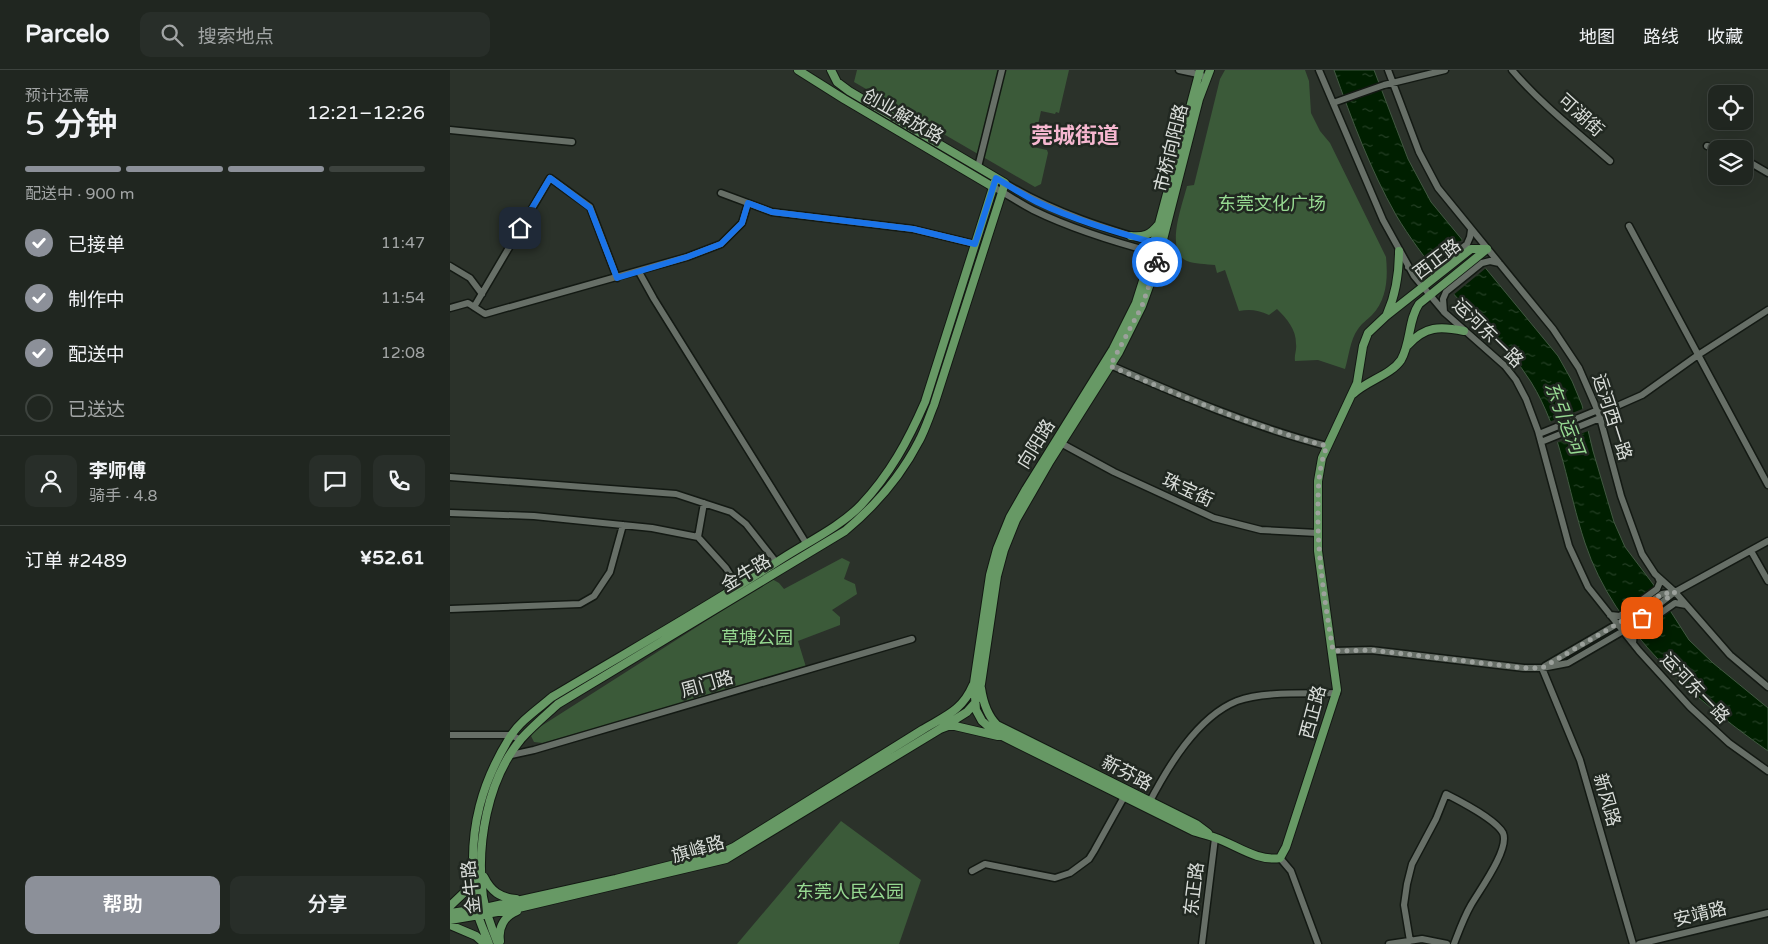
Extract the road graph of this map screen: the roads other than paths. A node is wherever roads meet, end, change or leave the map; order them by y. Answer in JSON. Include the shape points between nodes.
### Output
{"nodes":[{"id":1,"x":798,"y":70,"type":"edge"},
{"id":2,"x":831,"y":70,"type":"edge"},
{"id":3,"x":1002,"y":70,"type":"edge"},
{"id":4,"x":1179,"y":70,"type":"edge"},
{"id":5,"x":1319,"y":70,"type":"edge"},
{"id":6,"x":1388,"y":70,"type":"edge"},
{"id":7,"x":1445,"y":70,"type":"edge"},
{"id":8,"x":1512,"y":70,"type":"edge"},
{"id":9,"x":1199,"y":72,"type":"edge"},
{"id":10,"x":1208,"y":74,"type":"edge"},
{"id":11,"x":1392,"y":82,"type":"junction"},
{"id":12,"x":1333,"y":103,"type":"junction"},
{"id":13,"x":450,"y":130,"type":"edge"},
{"id":14,"x":572,"y":142,"type":"dead end"},
{"id":15,"x":1610,"y":161,"type":"dead end"},
{"id":16,"x":1753,"y":164,"type":"edge"},
{"id":17,"x":978,"y":167,"type":"junction"},
{"id":18,"x":1768,"y":173,"type":"edge"},
{"id":19,"x":996,"y":178,"type":"junction"},
{"id":20,"x":993,"y":186,"type":"junction"},
{"id":21,"x":1004,"y":187,"type":"junction"},
{"id":22,"x":721,"y":193,"type":"dead end"},
{"id":23,"x":748,"y":203,"type":"junction"},
{"id":24,"x":1629,"y":226,"type":"dead end"},
{"id":25,"x":1160,"y":230,"type":"junction"},
{"id":26,"x":1471,"y":230,"type":"junction"},
{"id":27,"x":1131,"y":236,"type":"junction"},
{"id":28,"x":975,"y":244,"type":"junction"},
{"id":29,"x":1158,"y":244,"type":"junction"},
{"id":30,"x":1469,"y":247,"type":"junction"},
{"id":31,"x":1487,"y":249,"type":"junction"},
{"id":32,"x":1400,"y":251,"type":"junction"},
{"id":33,"x":1156,"y":253,"type":"junction"},
{"id":34,"x":1480,"y":260,"type":"junction"},
{"id":35,"x":1498,"y":263,"type":"junction"},
{"id":36,"x":450,"y":266,"type":"edge"},
{"id":37,"x":1408,"y":267,"type":"junction"},
{"id":38,"x":639,"y":272,"type":"junction"},
{"id":39,"x":1433,"y":275,"type":"junction"},
{"id":40,"x":617,"y":278,"type":"junction"},
{"id":41,"x":1423,"y":288,"type":"junction"},
{"id":42,"x":1444,"y":288,"type":"junction"},
{"id":43,"x":482,"y":294,"type":"junction"},
{"id":44,"x":1430,"y":296,"type":"junction"},
{"id":45,"x":474,"y":307,"type":"junction"},
{"id":46,"x":450,"y":308,"type":"edge"},
{"id":47,"x":1768,"y":310,"type":"edge"},
{"id":48,"x":1445,"y":313,"type":"junction"},
{"id":49,"x":1386,"y":316,"type":"junction"},
{"id":50,"x":1464,"y":331,"type":"junction"},
{"id":51,"x":1406,"y":346,"type":"junction"},
{"id":52,"x":1698,"y":356,"type":"junction"},
{"id":53,"x":1110,"y":366,"type":"junction"},
{"id":54,"x":1352,"y":396,"type":"junction"},
{"id":55,"x":1597,"y":415,"type":"junction"},
{"id":56,"x":1538,"y":434,"type":"junction"},
{"id":57,"x":1059,"y":442,"type":"junction"},
{"id":58,"x":1541,"y":442,"type":"junction"},
{"id":59,"x":1327,"y":446,"type":"junction"},
{"id":60,"x":450,"y":477,"type":"edge"},
{"id":61,"x":1768,"y":485,"type":"edge"},
{"id":62,"x":704,"y":503,"type":"junction"},
{"id":63,"x":450,"y":513,"type":"edge"},
{"id":64,"x":623,"y":525,"type":"junction"},
{"id":65,"x":1317,"y":533,"type":"junction"},
{"id":66,"x":698,"y":538,"type":"junction"},
{"id":67,"x":1768,"y":542,"type":"edge"},
{"id":68,"x":806,"y":543,"type":"junction"},
{"id":69,"x":1751,"y":551,"type":"junction"},
{"id":70,"x":776,"y":562,"type":"junction"},
{"id":71,"x":1658,"y":576,"type":"junction"},
{"id":72,"x":1768,"y":581,"type":"edge"},
{"id":73,"x":738,"y":587,"type":"junction"},
{"id":74,"x":1659,"y":592,"type":"junction"},
{"id":75,"x":1675,"y":592,"type":"junction"},
{"id":76,"x":1668,"y":603,"type":"junction"},
{"id":77,"x":1686,"y":605,"type":"junction"},
{"id":78,"x":450,"y":610,"type":"edge"},
{"id":79,"x":1609,"y":614,"type":"junction"},
{"id":80,"x":1622,"y":618,"type":"junction"},
{"id":81,"x":1617,"y":624,"type":"junction"},
{"id":82,"x":1632,"y":630,"type":"junction"},
{"id":83,"x":1623,"y":632,"type":"junction"},
{"id":84,"x":912,"y":639,"type":"dead end"},
{"id":85,"x":1633,"y":644,"type":"junction"},
{"id":86,"x":1333,"y":651,"type":"junction"},
{"id":87,"x":1542,"y":668,"type":"junction"},
{"id":88,"x":978,"y":683,"type":"junction"},
{"id":89,"x":1768,"y":687,"type":"edge"},
{"id":90,"x":1337,"y":693,"type":"junction"},
{"id":91,"x":975,"y":703,"type":"junction"},
{"id":92,"x":941,"y":719,"type":"junction"},
{"id":93,"x":955,"y":721,"type":"junction"},
{"id":94,"x":940,"y":729,"type":"junction"},
{"id":95,"x":992,"y":730,"type":"junction"},
{"id":96,"x":924,"y":733,"type":"junction"},
{"id":97,"x":450,"y":735,"type":"edge"},
{"id":98,"x":511,"y":735,"type":"junction"},
{"id":99,"x":1010,"y":739,"type":"junction"},
{"id":100,"x":521,"y":740,"type":"junction"},
{"id":101,"x":1022,"y":741,"type":"junction"},
{"id":102,"x":511,"y":755,"type":"junction"},
{"id":103,"x":1768,"y":771,"type":"edge"},
{"id":104,"x":1124,"y":797,"type":"junction"},
{"id":105,"x":1148,"y":805,"type":"junction"},
{"id":106,"x":1215,"y":838,"type":"junction"},
{"id":107,"x":1280,"y":858,"type":"junction"},
{"id":108,"x":972,"y":871,"type":"dead end"},
{"id":109,"x":473,"y":873,"type":"junction"},
{"id":110,"x":482,"y":873,"type":"junction"},
{"id":111,"x":527,"y":903,"type":"junction"},
{"id":112,"x":450,"y":906,"type":"edge"},
{"id":113,"x":486,"y":911,"type":"junction"},
{"id":114,"x":450,"y":913,"type":"edge"},
{"id":115,"x":477,"y":913,"type":"junction"},
{"id":116,"x":1768,"y":913,"type":"edge"},
{"id":117,"x":450,"y":920,"type":"edge"},
{"id":118,"x":450,"y":925,"type":"edge"},
{"id":119,"x":1410,"y":941,"type":"junction"},
{"id":120,"x":485,"y":944,"type":"edge"},
{"id":121,"x":489,"y":944,"type":"edge"},
{"id":122,"x":499,"y":944,"type":"edge"},
{"id":123,"x":1202,"y":944,"type":"edge"},
{"id":124,"x":1318,"y":944,"type":"edge"},
{"id":125,"x":1389,"y":944,"type":"edge"},
{"id":126,"x":1447,"y":944,"type":"edge"},
{"id":127,"x":1454,"y":944,"type":"edge"},
{"id":128,"x":1633,"y":944,"type":"edge"},
{"id":129,"x":1639,"y":944,"type":"edge"}],
"edges":[{"from":1,"to":20,"type":"main road","name":"创业解放路"},
{"from":2,"to":17,"type":"main road","name":"创业解放路","via":[[837,82],[850,91]]},
{"from":3,"to":17,"type":"street"},
{"from":4,"to":9,"type":"street"},
{"from":5,"to":12,"type":"street","name":"运河东一路"},
{"from":6,"to":11,"type":"street","name":"运河西一路"},
{"from":7,"to":11,"type":"street"},
{"from":8,"to":15,"type":"street","name":"可湖街"},
{"from":9,"to":10,"type":"street"},
{"from":9,"to":25,"type":"main road","name":"市桥向阳路"},
{"from":10,"to":25,"type":"main road","name":"市桥向阳路"},
{"from":11,"to":12,"type":"street"},
{"from":11,"to":26,"type":"street","name":"运河西一路","via":[[1428,172]]},
{"from":12,"to":32,"type":"street","name":"运河东一路","via":[[1371,194]]},
{"from":13,"to":14,"type":"street"},
{"from":16,"to":18,"type":"street"},
{"from":17,"to":19,"type":"main road","name":"创业解放路"},
{"from":19,"to":20,"type":"main road"},
{"from":19,"to":21,"type":"main road","name":"创业解放路"},
{"from":20,"to":21,"type":"street"},
{"from":20,"to":28,"type":"main road"},
{"from":21,"to":27,"type":"street","via":[[1056,210]]},
{"from":21,"to":33,"type":"street","via":[[1033,210],[1100,237]]},
{"from":21,"to":100,"type":"main road","name":"金牛路","via":[[934,406],[907,462],[884,493],[845,531],[558,704]]},
{"from":22,"to":23,"type":"street"},
{"from":23,"to":28,"type":"street","via":[[772,212],[913,229]]},
{"from":23,"to":38,"type":"street","via":[[742,223],[721,244]]},
{"from":24,"to":52,"type":"street"},
{"from":25,"to":27,"type":"main road","via":[[1142,237]]},
{"from":25,"to":29,"type":"main road","name":"向阳路"},
{"from":26,"to":30,"type":"street"},
{"from":26,"to":31,"type":"street","name":"运河西一路"},
{"from":27,"to":29,"type":"street"},
{"from":28,"to":68,"type":"main road","via":[[925,402],[910,437],[859,507]]},
{"from":29,"to":33,"type":"main road","name":"向阳路"},
{"from":30,"to":31,"type":"main road","name":"西正路"},
{"from":30,"to":39,"type":"main road","name":"西正路"},
{"from":31,"to":34,"type":"main road","name":"西正路"},
{"from":31,"to":35,"type":"street","name":"运河西一路"},
{"from":32,"to":37,"type":"street","name":"运河东一路"},
{"from":32,"to":49,"type":"main road","via":[[1396,289]]},
{"from":33,"to":53,"type":"main road","name":"向阳路","via":[[1142,306]]},
{"from":33,"to":57,"type":"main road","name":"向阳路","via":[[1136,304],[1113,349]]},
{"from":34,"to":35,"type":"street"},
{"from":34,"to":42,"type":"main road","name":"西正路"},
{"from":35,"to":55,"type":"street","name":"运河西一路","via":[[1567,348],[1579,368]]},
{"from":36,"to":43,"type":"street","via":[[470,278]]},
{"from":37,"to":39,"type":"street"},
{"from":37,"to":41,"type":"street","name":"运河东一路"},
{"from":38,"to":40,"type":"street"},
{"from":38,"to":68,"type":"street"},
{"from":39,"to":41,"type":"main road","name":"西正路"},
{"from":40,"to":43,"type":"street","via":[[590,208],[550,178]]},
{"from":40,"to":45,"type":"street","via":[[485,314]]},
{"from":41,"to":44,"type":"street","name":"运河东一路"},
{"from":41,"to":49,"type":"main road","name":"西正路"},
{"from":42,"to":44,"type":"main road","name":"西正路"},
{"from":42,"to":48,"type":"street"},
{"from":43,"to":45,"type":"street"},
{"from":44,"to":48,"type":"street","name":"运河东一路"},
{"from":44,"to":51,"type":"main road","name":"西正路","via":[[1417,308]]},
{"from":45,"to":46,"type":"street","via":[[468,303]]},
{"from":47,"to":52,"type":"street"},
{"from":48,"to":50,"type":"street","name":"运河东一路"},
{"from":49,"to":54,"type":"main road","name":"西正路","via":[[1365,338]]},
{"from":50,"to":51,"type":"main road","via":[[1432,329],[1419,334]]},
{"from":50,"to":56,"type":"street","name":"运河东一路","via":[[1505,366],[1516,380]]},
{"from":51,"to":54,"type":"main road","name":"西正路","via":[[1397,365],[1365,384]]},
{"from":52,"to":55,"type":"street","via":[[1642,395]]},
{"from":52,"to":61,"type":"street"},
{"from":53,"to":57,"type":"main road","name":"向阳路"},
{"from":53,"to":59,"type":"street","via":[[1200,404]]},
{"from":54,"to":59,"type":"main road","name":"西正路"},
{"from":55,"to":56,"type":"street"},
{"from":55,"to":58,"type":"street"},
{"from":55,"to":71,"type":"street","name":"运河西一路","via":[[1631,527],[1642,554]]},
{"from":56,"to":58,"type":"street","name":"运河东一路"},
{"from":57,"to":65,"type":"street","name":"珠宝街","via":[[1114,472],[1214,518],[1261,530]]},
{"from":57,"to":88,"type":"main road","name":"向阳路","via":[[1016,520],[1004,550]]},
{"from":58,"to":79,"type":"street","name":"运河东一路","via":[[1574,559],[1588,587]]},
{"from":59,"to":65,"type":"main road","name":"西正路","via":[[1319,470]]},
{"from":60,"to":62,"type":"street","via":[[676,494]]},
{"from":62,"to":66,"type":"street"},
{"from":62,"to":70,"type":"street","via":[[731,512],[746,524]]},
{"from":63,"to":64,"type":"street","via":[[534,516]]},
{"from":64,"to":66,"type":"street"},
{"from":64,"to":78,"type":"street","via":[[610,572],[594,596],[580,604]]},
{"from":65,"to":86,"type":"main road","name":"西正路","via":[[1319,567]]},
{"from":66,"to":73,"type":"street","via":[[726,568]]},
{"from":67,"to":69,"type":"street"},
{"from":68,"to":70,"type":"main road"},
{"from":69,"to":72,"type":"street"},
{"from":69,"to":75,"type":"street"},
{"from":70,"to":73,"type":"main road"},
{"from":71,"to":74,"type":"street"},
{"from":71,"to":75,"type":"street","name":"运河西一路"},
{"from":73,"to":98,"type":"main road","via":[[552,697]]},
{"from":74,"to":75,"type":"street"},
{"from":74,"to":80,"type":"street"},
{"from":75,"to":76,"type":"street"},
{"from":75,"to":77,"type":"street","name":"运河西一路"},
{"from":76,"to":77,"type":"street"},
{"from":76,"to":82,"type":"street"},
{"from":77,"to":89,"type":"street","name":"运河西一路","via":[[1730,655]]},
{"from":79,"to":80,"type":"street"},
{"from":79,"to":81,"type":"street","name":"运河东一路"},
{"from":80,"to":81,"type":"street"},
{"from":81,"to":83,"type":"street","name":"运河东一路"},
{"from":81,"to":87,"type":"street"},
{"from":82,"to":83,"type":"street"},
{"from":82,"to":85,"type":"street"},
{"from":83,"to":85,"type":"street","name":"运河东一路"},
{"from":83,"to":87,"type":"street","via":[[1568,663]]},
{"from":84,"to":102,"type":"street","name":"周门路"},
{"from":85,"to":103,"type":"street","name":"运河东一路","via":[[1712,729]]},
{"from":86,"to":87,"type":"street","via":[[1371,650]]},
{"from":86,"to":90,"type":"main road","name":"西正路"},
{"from":87,"to":128,"type":"street","name":"新风路","via":[[1580,760]]},
{"from":88,"to":91,"type":"main road"},
{"from":88,"to":92,"type":"main road","via":[[962,705]]},
{"from":88,"to":101,"type":"main road","via":[[992,719]]},
{"from":90,"to":105,"type":"street","via":[[1272,694],[1238,700],[1224,707],[1208,718],[1190,738],[1158,784]]},
{"from":90,"to":107,"type":"main road","name":"西正路"},
{"from":91,"to":93,"type":"main road"},
{"from":91,"to":95,"type":"main road","via":[[982,721]]},
{"from":92,"to":93,"type":"main road"},
{"from":92,"to":96,"type":"main road"},
{"from":93,"to":94,"type":"main road"},
{"from":93,"to":95,"type":"main road"},
{"from":94,"to":96,"type":"main road"},
{"from":94,"to":99,"type":"main road","via":[[955,726]]},
{"from":95,"to":99,"type":"main road"},
{"from":95,"to":101,"type":"main road"},
{"from":96,"to":111,"type":"main road","name":"旗峰路","via":[[726,859]]},
{"from":97,"to":98,"type":"street"},
{"from":98,"to":100,"type":"street"},
{"from":98,"to":109,"type":"main road","via":[[479,802]]},
{"from":99,"to":101,"type":"main road"},
{"from":100,"to":102,"type":"main road","name":"金牛路"},
{"from":101,"to":104,"type":"main road","name":"新芬路"},
{"from":101,"to":105,"type":"main road","name":"新芬路"},
{"from":102,"to":110,"type":"main road","name":"金牛路","via":[[489,804],[482,841]]},
{"from":104,"to":105,"type":"main road","name":"新芬路"},
{"from":104,"to":108,"type":"street","via":[[1094,851],[1070,873],[1055,878],[985,864]]},
{"from":105,"to":106,"type":"main road","name":"新芬路","via":[[1193,831]]},
{"from":106,"to":107,"type":"main road","name":"新芬路","via":[[1261,857]]},
{"from":106,"to":123,"type":"street","name":"东正路"},
{"from":107,"to":124,"type":"street","via":[[1291,871]]},
{"from":109,"to":112,"type":"main road","via":[[469,888]]},
{"from":109,"to":115,"type":"main road"},
{"from":110,"to":111,"type":"main road","via":[[495,893]]},
{"from":110,"to":113,"type":"main road","name":"金牛路"},
{"from":111,"to":113,"type":"main road","name":"旗峰路"},
{"from":111,"to":122,"type":"main road","via":[[501,925]]},
{"from":113,"to":115,"type":"main road","name":"旗峰路"},
{"from":113,"to":122,"type":"main road","name":"金牛路"},
{"from":114,"to":115,"type":"main road","name":"旗峰路"},
{"from":115,"to":117,"type":"main road","name":"旗峰路"},
{"from":115,"to":121,"type":"main road"},
{"from":116,"to":129,"type":"street","name":"安靖路"},
{"from":118,"to":120,"type":"main road","via":[[476,936]]},
{"from":119,"to":125,"type":"street"},
{"from":119,"to":126,"type":"street","via":[[1422,939]]},
{"from":119,"to":127,"type":"street","via":[[1404,905],[1407,884],[1412,864],[1446,794],[1496,825],[1504,839],[1497,860],[1470,906]]}]}
